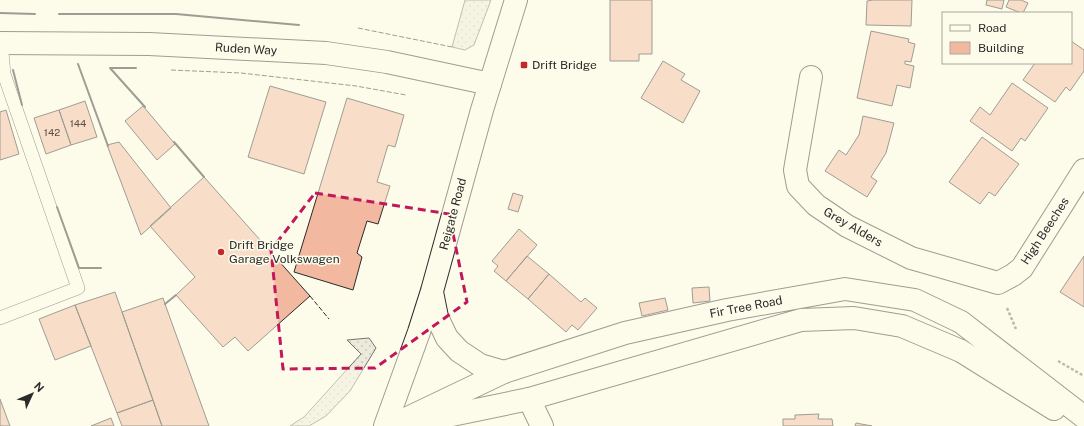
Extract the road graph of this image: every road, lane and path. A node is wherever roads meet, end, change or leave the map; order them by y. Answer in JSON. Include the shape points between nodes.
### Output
{"nodes":[{"id":1,"x":516,"y":0,"type":"edge"},
{"id":2,"x":0,"y":43,"type":"edge"},
{"id":3,"x":811,"y":77,"type":"dead end"},
{"id":4,"x":490,"y":84,"type":"junction"},
{"id":5,"x":1084,"y":170,"type":"edge"},
{"id":6,"x":998,"y":283,"type":"junction"},
{"id":7,"x":432,"y":291,"type":"junction"},
{"id":8,"x":0,"y":318,"type":"edge"},
{"id":9,"x":1017,"y":332,"type":"dead end"},
{"id":10,"x":1052,"y":358,"type":"dead end"},
{"id":11,"x":504,"y":372,"type":"junction"},
{"id":12,"x":1084,"y":376,"type":"edge"},
{"id":13,"x":529,"y":399,"type":"junction"},
{"id":14,"x":1084,"y":417,"type":"edge"},
{"id":15,"x":385,"y":426,"type":"edge"},
{"id":16,"x":390,"y":426,"type":"edge"},
{"id":17,"x":399,"y":426,"type":"edge"},
{"id":18,"x":542,"y":426,"type":"edge"},
{"id":19,"x":1080,"y":426,"type":"edge"}],
"edges":[{"from":1,"to":4,"type":"main road","name":"Reigate Road"},
{"from":2,"to":4,"type":"main road","name":"Ruden Way","via":[[149,44],[326,53],[387,62]]},
{"from":2,"to":8,"type":"lane","via":[[4,74],[78,288]]},
{"from":3,"to":6,"type":"main road","name":"Grey Alders","via":[[795,170],[798,186],[816,205],[847,226],[911,258]]},
{"from":4,"to":7,"type":"main road","name":"Reigate Road"},
{"from":5,"to":6,"type":"main road","name":"High Beeches","via":[[1022,268]]},
{"from":6,"to":9,"type":"path"},
{"from":7,"to":11,"type":"main road","via":[[437,317],[447,338],[459,351],[480,365]]},
{"from":7,"to":15,"type":"main road","name":"Reigate Road"},
{"from":10,"to":12,"type":"path"},
{"from":11,"to":14,"type":"main road","name":"Fir Tree Road","via":[[625,333],[727,310],[845,289],[914,300],[961,322]]},
{"from":11,"to":16,"type":"main road","name":"Fir Tree Road"},
{"from":13,"to":17,"type":"main road","name":"Fir Tree Road"},
{"from":13,"to":18,"type":"main road"},
{"from":13,"to":19,"type":"main road","name":"Fir Tree Road","via":[[801,320],[854,318],[902,326],[961,351]]}]}
